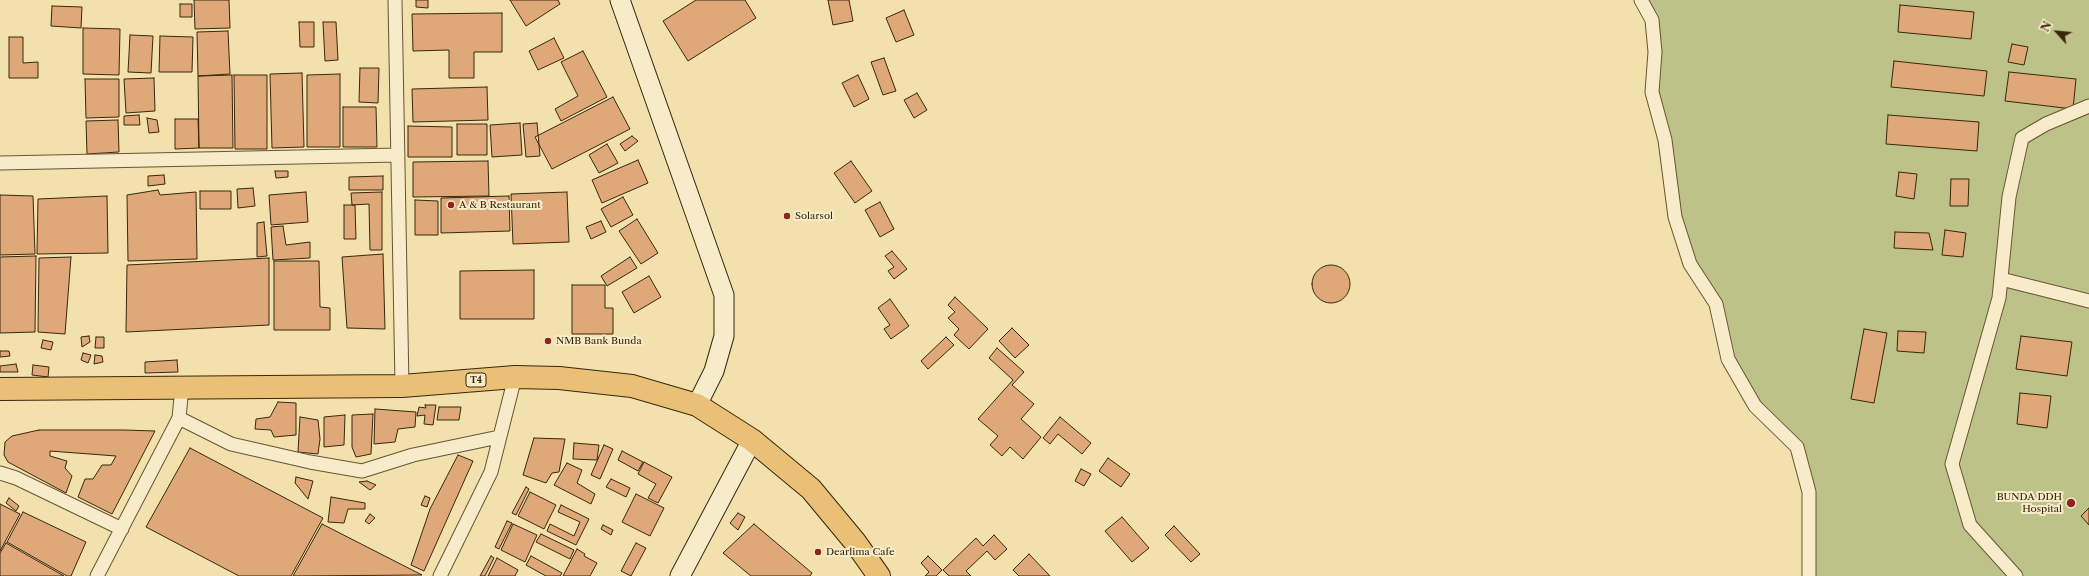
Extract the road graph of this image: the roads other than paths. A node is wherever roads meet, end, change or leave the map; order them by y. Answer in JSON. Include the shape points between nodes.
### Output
{"nodes":[{"id":1,"x":395,"y":0,"type":"edge"},
{"id":2,"x":620,"y":0,"type":"edge"},
{"id":3,"x":1641,"y":0,"type":"edge"},
{"id":4,"x":2089,"y":106,"type":"edge"},
{"id":5,"x":398,"y":155,"type":"junction"},
{"id":6,"x":0,"y":163,"type":"edge"},
{"id":7,"x":2001,"y":279,"type":"junction"},
{"id":8,"x":2089,"y":301,"type":"edge"},
{"id":9,"x":515,"y":377,"type":"junction"},
{"id":10,"x":402,"y":386,"type":"junction"},
{"id":11,"x":182,"y":387,"type":"junction"},
{"id":12,"x":0,"y":389,"type":"edge"},
{"id":13,"x":697,"y":405,"type":"junction"},
{"id":14,"x":179,"y":418,"type":"junction"},
{"id":15,"x":499,"y":437,"type":"junction"},
{"id":16,"x":752,"y":440,"type":"junction"},
{"id":17,"x":0,"y":473,"type":"edge"},
{"id":18,"x":122,"y":529,"type":"junction"},
{"id":19,"x":98,"y":576,"type":"edge"},
{"id":20,"x":440,"y":576,"type":"edge"},
{"id":21,"x":680,"y":576,"type":"edge"},
{"id":22,"x":879,"y":576,"type":"edge"},
{"id":23,"x":1809,"y":576,"type":"edge"},
{"id":24,"x":2016,"y":576,"type":"edge"}],
"edges":[{"from":1,"to":5,"type":"street"},
{"from":2,"to":13,"type":"main road","via":[[724,295],[724,336],[714,371]]},
{"from":3,"to":23,"type":"street","via":[[1652,20],[1655,52],[1652,92],[1666,140],[1675,217],[1690,264],[1716,304],[1728,359],[1755,406],[1797,447],[1810,492]]},
{"from":4,"to":7,"type":"street","via":[[2046,124],[2022,138],[2009,197]]},
{"from":5,"to":6,"type":"street"},
{"from":5,"to":10,"type":"street"},
{"from":7,"to":8,"type":"street"},
{"from":7,"to":24,"type":"street","via":[[1999,298],[1952,464],[1970,525]]},
{"from":9,"to":10,"type":"highway","number":"T4"},
{"from":9,"to":13,"type":"highway","number":"T4","via":[[559,378],[632,386]]},
{"from":9,"to":15,"type":"street"},
{"from":10,"to":11,"type":"highway","number":"T4"},
{"from":11,"to":12,"type":"highway","number":"T4"},
{"from":11,"to":14,"type":"street"},
{"from":13,"to":16,"type":"highway","number":"T4"},
{"from":14,"to":15,"type":"street","via":[[231,444],[310,462],[362,470],[413,455]]},
{"from":14,"to":18,"type":"street"},
{"from":15,"to":20,"type":"street","via":[[491,472]]},
{"from":16,"to":21,"type":"main road"},
{"from":16,"to":22,"type":"highway","number":"T4","via":[[811,489],[855,542]]},
{"from":17,"to":18,"type":"street","via":[[16,478]]},
{"from":18,"to":19,"type":"street"}]}
